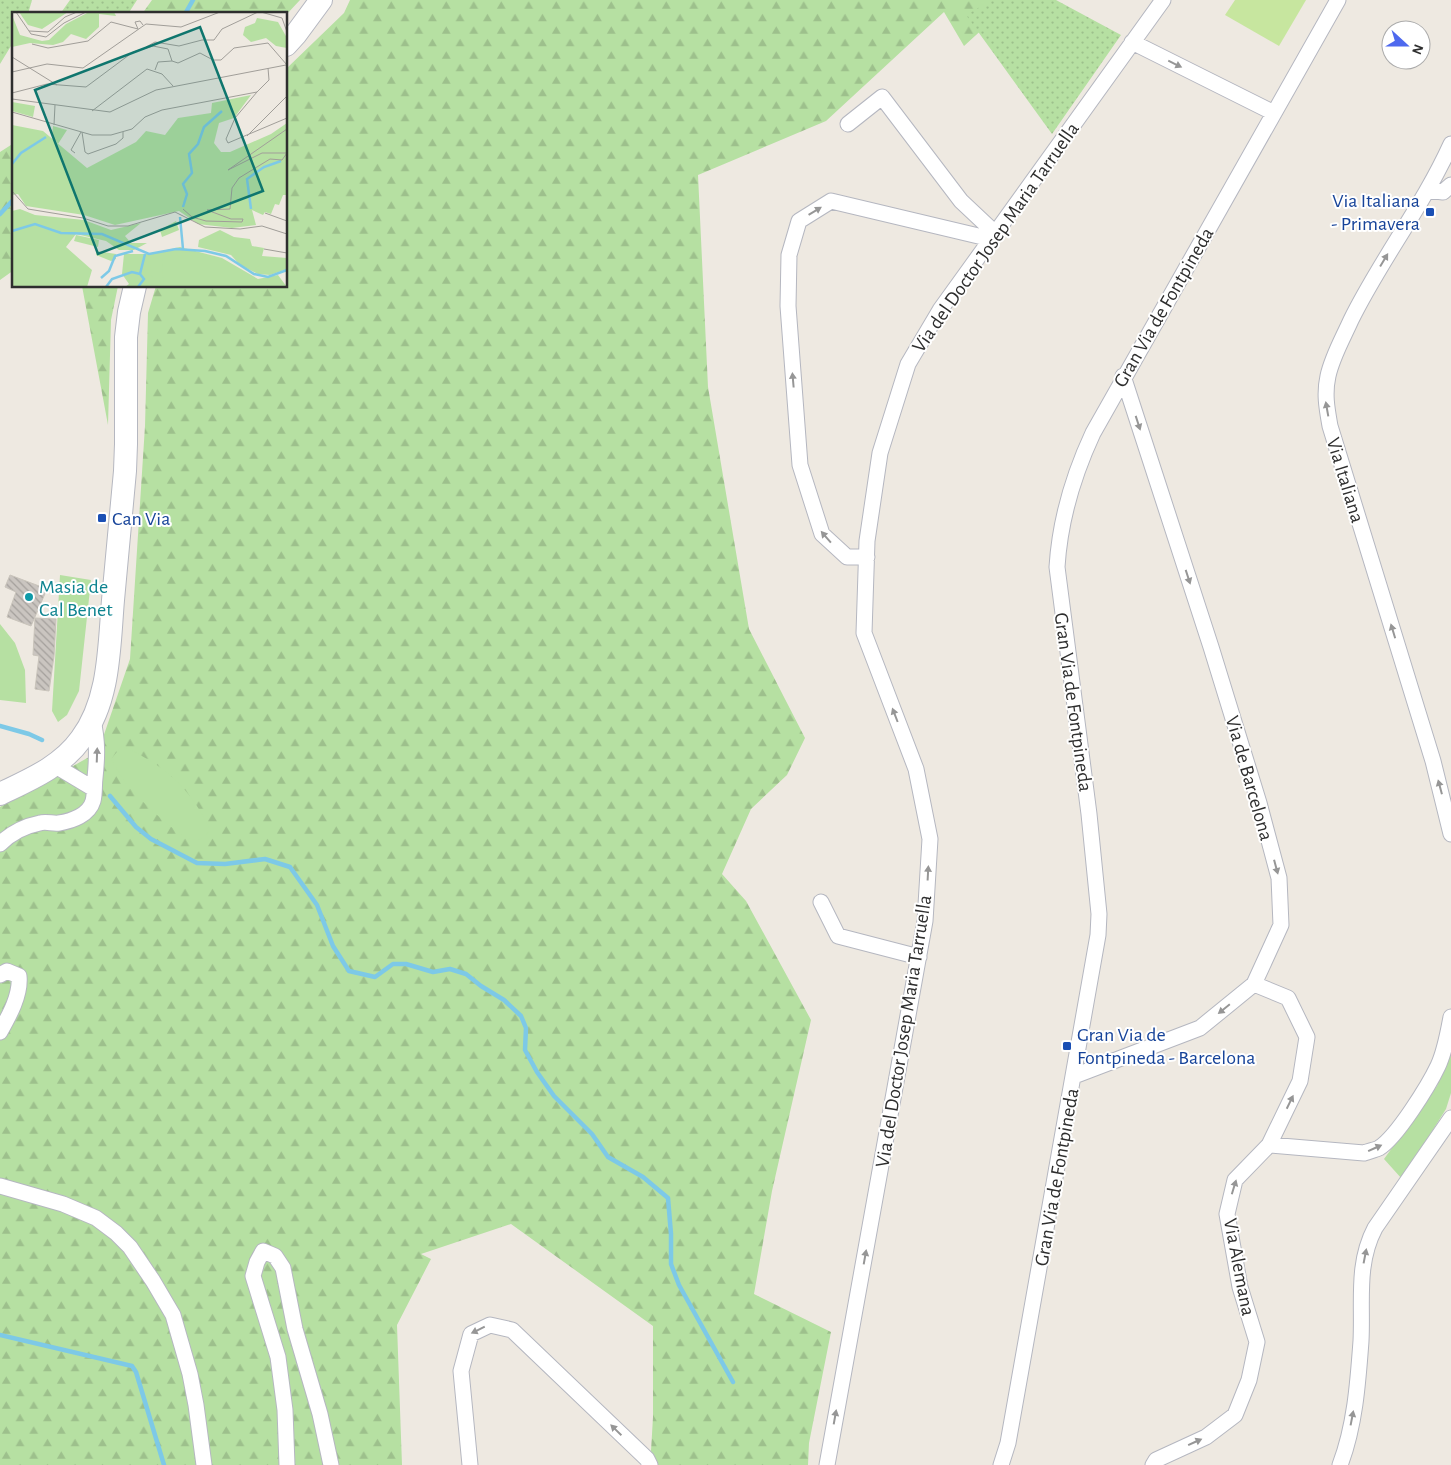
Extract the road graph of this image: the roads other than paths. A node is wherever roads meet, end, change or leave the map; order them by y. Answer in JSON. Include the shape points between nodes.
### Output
{"nodes":[{"id":1,"x":321,"y":0,"type":"edge"},
{"id":2,"x":1163,"y":0,"type":"edge"},
{"id":3,"x":1338,"y":0,"type":"edge"},
{"id":4,"x":1132,"y":42,"type":"junction"},
{"id":5,"x":288,"y":43,"type":"edge"},
{"id":6,"x":1274,"y":113,"type":"junction"},
{"id":7,"x":848,"y":124,"type":"dead end"},
{"id":8,"x":1451,"y":144,"type":"edge"},
{"id":9,"x":1451,"y":185,"type":"edge"},
{"id":10,"x":1428,"y":190,"type":"junction"},
{"id":11,"x":993,"y":236,"type":"junction"},
{"id":12,"x":135,"y":288,"type":"edge"},
{"id":13,"x":1124,"y":376,"type":"junction"},
{"id":14,"x":867,"y":557,"type":"junction"},
{"id":15,"x":93,"y":721,"type":"junction"},
{"id":16,"x":54,"y":765,"type":"junction"},
{"id":17,"x":94,"y":789,"type":"junction"},
{"id":18,"x":0,"y":794,"type":"edge"},
{"id":19,"x":1451,"y":834,"type":"edge"},
{"id":20,"x":0,"y":844,"type":"edge"},
{"id":21,"x":821,"y":902,"type":"dead end"},
{"id":22,"x":919,"y":957,"type":"junction"},
{"id":23,"x":0,"y":975,"type":"edge"},
{"id":24,"x":1254,"y":984,"type":"junction"},
{"id":25,"x":1451,"y":1017,"type":"edge"},
{"id":26,"x":0,"y":1032,"type":"edge"},
{"id":27,"x":1074,"y":1076,"type":"junction"},
{"id":28,"x":1451,"y":1118,"type":"edge"},
{"id":29,"x":1269,"y":1145,"type":"junction"},
{"id":30,"x":0,"y":1186,"type":"edge"},
{"id":31,"x":204,"y":1465,"type":"edge"},
{"id":32,"x":288,"y":1465,"type":"edge"},
{"id":33,"x":331,"y":1465,"type":"edge"},
{"id":34,"x":470,"y":1465,"type":"edge"},
{"id":35,"x":650,"y":1465,"type":"edge"},
{"id":36,"x":827,"y":1465,"type":"edge"},
{"id":37,"x":1001,"y":1465,"type":"edge"},
{"id":38,"x":1153,"y":1465,"type":"edge"},
{"id":39,"x":1340,"y":1465,"type":"edge"}],
"edges":[{"from":1,"to":5,"type":"main road"},
{"from":2,"to":4,"type":"street","name":"Via del Doctor Josep Maria Tarruella"},
{"from":3,"to":6,"type":"street","name":"Gran Via de Fontpineda"},
{"from":4,"to":6,"type":"street","one_way":true},
{"from":4,"to":11,"type":"street","name":"Via del Doctor Josep Maria Tarruella"},
{"from":6,"to":13,"type":"street","name":"Gran Via de Fontpineda"},
{"from":7,"to":11,"type":"street","via":[[882,97],[961,201]]},
{"from":8,"to":10,"type":"street","name":"Via Italiana"},
{"from":9,"to":10,"type":"street","via":[[1443,192]]},
{"from":19,"to":10,"type":"street","name":"Via Italiana","one_way":true,"via":[[1433,761],[1330,426],[1325,400],[1336,352],[1354,314]]},
{"from":11,"to":14,"type":"street","name":"Via del Doctor Josep Maria Tarruella","via":[[940,310],[908,364],[880,453]]},
{"from":14,"to":11,"type":"street","one_way":true,"via":[[848,557],[822,534],[800,465],[788,306],[789,255],[799,220],[831,201]]},
{"from":12,"to":15,"type":"main road","via":[[126,337],[126,444],[110,636],[102,697]]},
{"from":13,"to":24,"type":"street","name":"Via de Barcelona","one_way":true,"via":[[1214,656],[1279,878],[1281,925]]},
{"from":13,"to":27,"type":"street","name":"Gran Via de Fontpineda","via":[[1080,461],[1063,516],[1057,567],[1099,914]]},
{"from":22,"to":14,"type":"street","name":"Via del Doctor Josep Maria Tarruella","one_way":true,"via":[[925,921],[930,839],[916,769],[864,633]]},
{"from":15,"to":16,"type":"main road","via":[[69,754]]},
{"from":17,"to":15,"type":"street","one_way":true,"via":[[98,752]]},
{"from":16,"to":17,"type":"street"},
{"from":16,"to":18,"type":"main road"},
{"from":17,"to":20,"type":"street","via":[[93,801],[78,818],[25,827]]},
{"from":21,"to":22,"type":"street","via":[[838,936]]},
{"from":36,"to":22,"type":"street","name":"Via del Doctor Josep Maria Tarruella","one_way":true},
{"from":23,"to":26,"type":"street","via":[[7,971],[19,976],[20,985]]},
{"from":24,"to":27,"type":"street","name":"Via de Barcelona","one_way":true,"via":[[1200,1028]]},
{"from":29,"to":24,"type":"street","name":"Via Alemana","one_way":true,"via":[[1300,1081],[1307,1037],[1288,998]]},
{"from":29,"to":25,"type":"street","one_way":true,"via":[[1364,1153],[1379,1148],[1391,1138],[1438,1066]]},
{"from":27,"to":37,"type":"street","name":"Gran Via de Fontpineda","via":[[1008,1443]]},
{"from":39,"to":28,"type":"street","one_way":true,"via":[[1356,1397],[1364,1255],[1375,1228]]},
{"from":38,"to":29,"type":"street","name":"Via Alemana","one_way":true,"via":[[1156,1460],[1206,1437],[1235,1415],[1250,1380],[1257,1342],[1240,1286],[1227,1214],[1235,1180]]},
{"from":30,"to":31,"type":"street","via":[[63,1204],[96,1218],[130,1247],[173,1314],[190,1374]]},
{"from":32,"to":33,"type":"street","via":[[278,1357],[253,1276],[263,1251],[276,1256],[282,1268]]},
{"from":35,"to":34,"type":"street","one_way":true,"via":[[512,1330],[490,1325],[470,1334],[461,1371]]}]}
